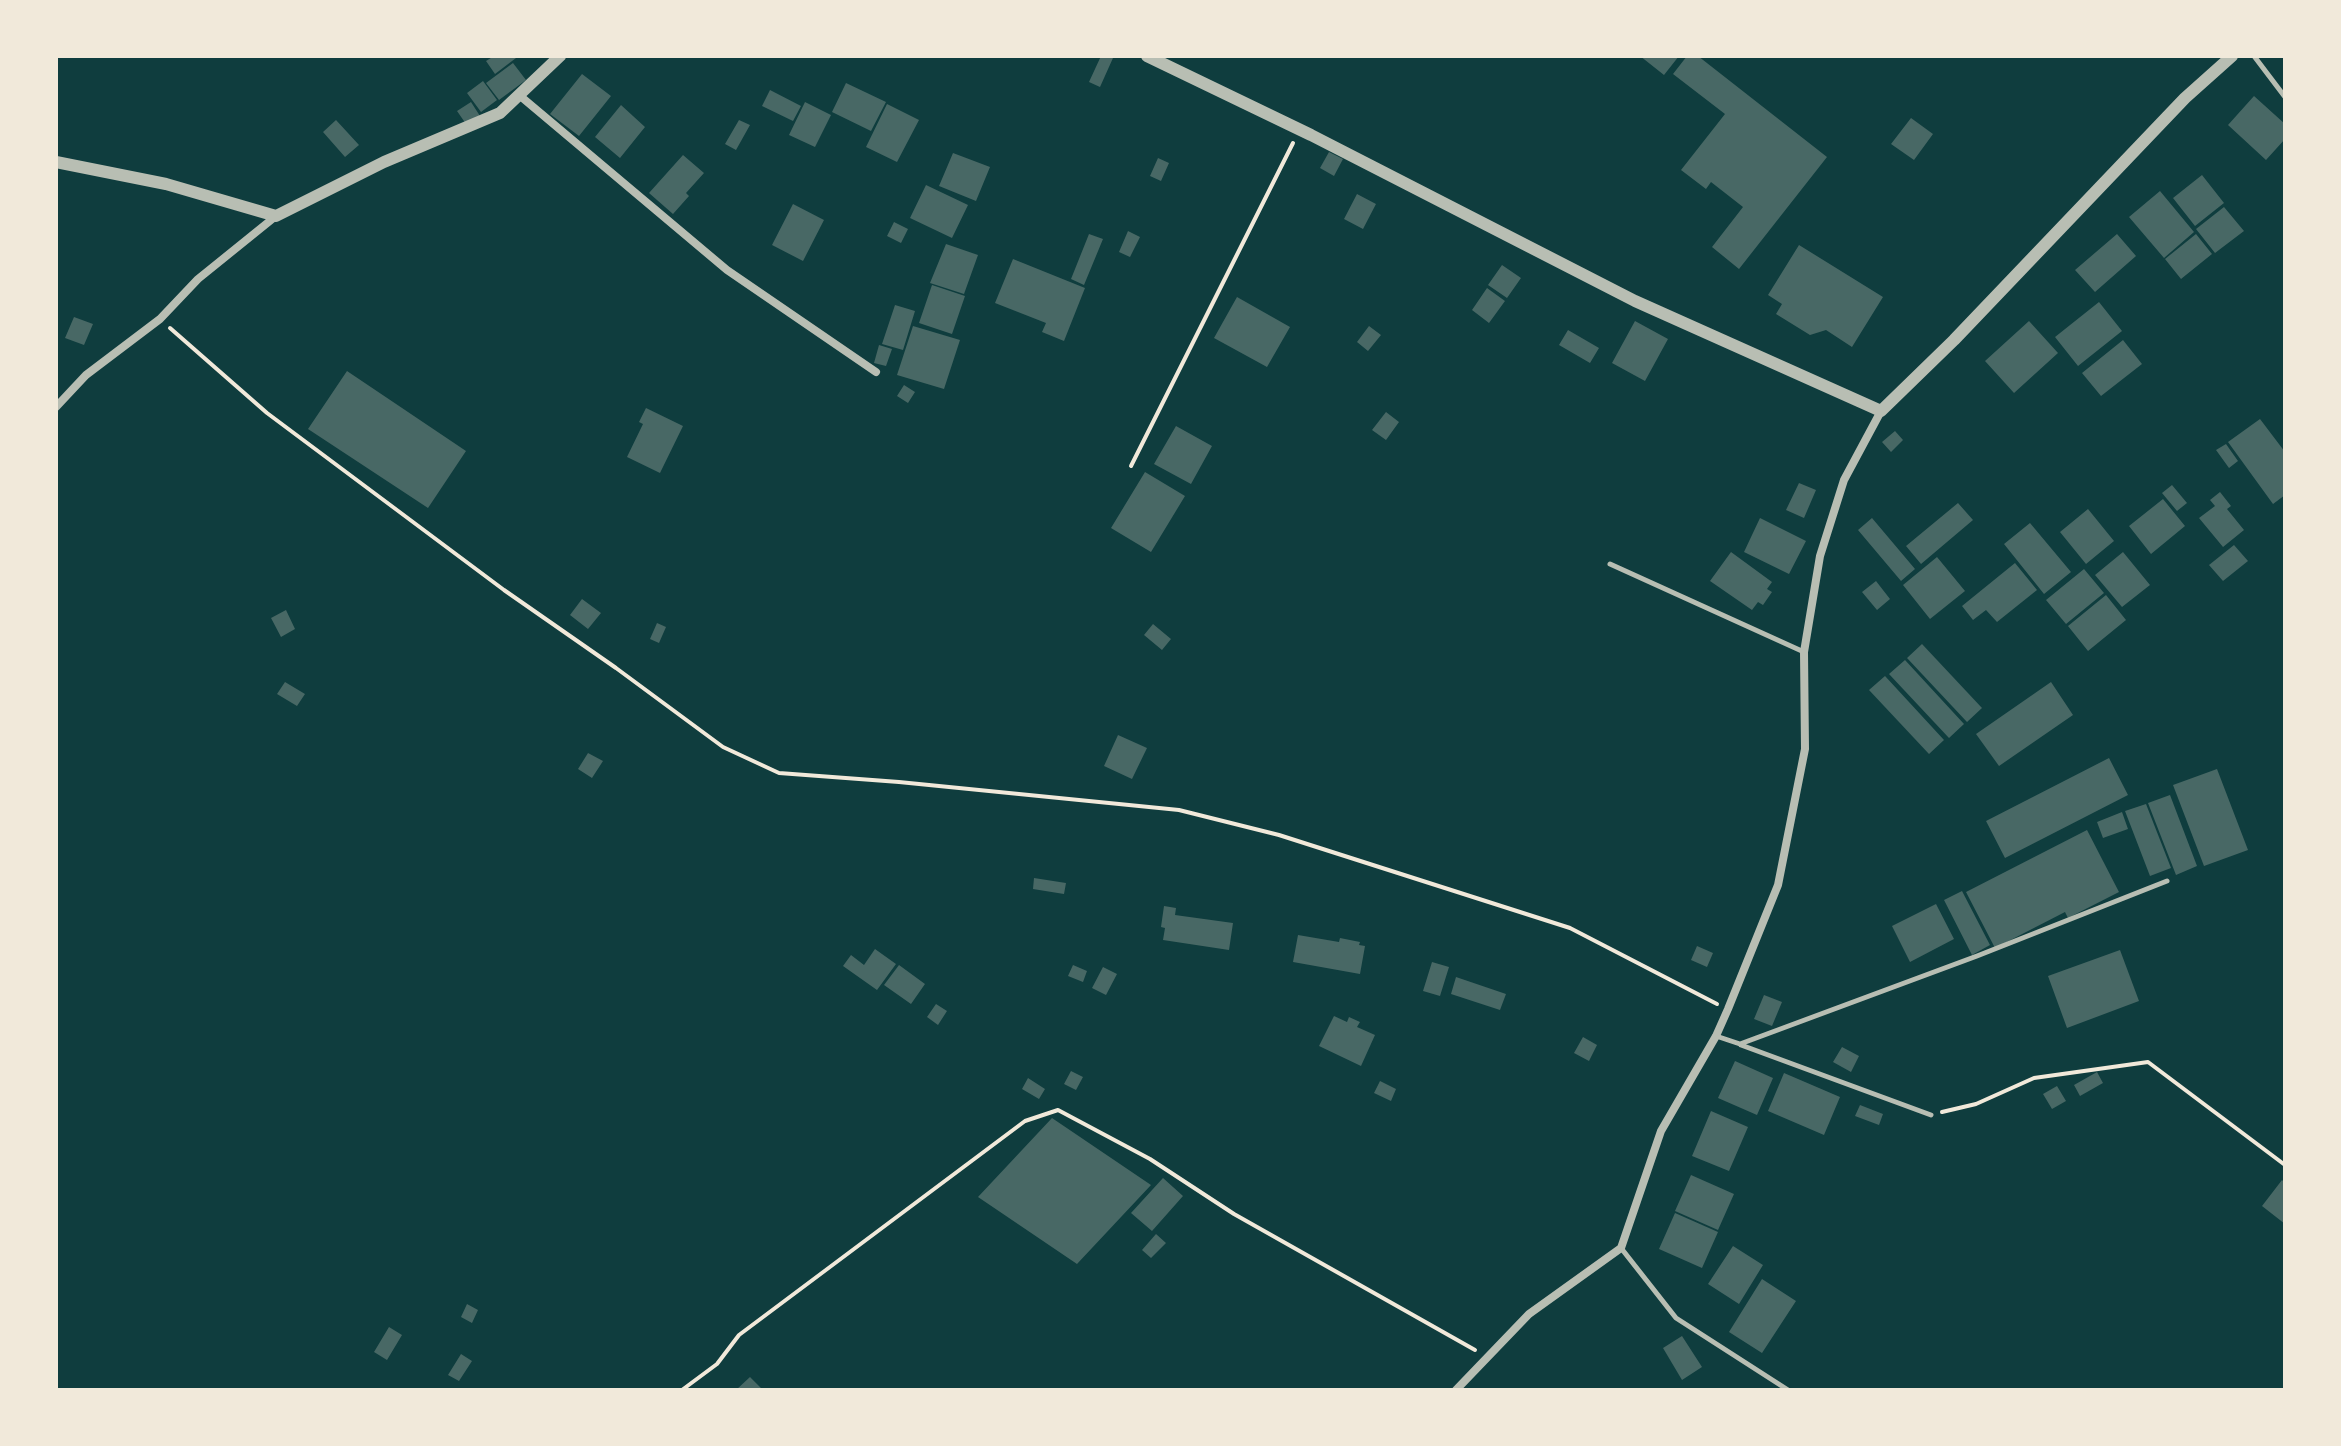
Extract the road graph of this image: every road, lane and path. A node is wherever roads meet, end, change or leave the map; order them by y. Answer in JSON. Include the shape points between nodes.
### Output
{"nodes":[{"id":1,"x":560,"y":56,"type":"edge"},
{"id":2,"x":1147,"y":56,"type":"edge"},
{"id":3,"x":2232,"y":56,"type":"edge"},
{"id":4,"x":2254,"y":56,"type":"edge"},
{"id":5,"x":519,"y":95,"type":"junction"},
{"id":6,"x":2285,"y":97,"type":"edge"},
{"id":7,"x":1301,"y":129,"type":"junction"},
{"id":8,"x":56,"y":162,"type":"edge"},
{"id":9,"x":276,"y":216,"type":"junction"},
{"id":10,"x":160,"y":319,"type":"junction"},
{"id":11,"x":876,"y":372,"type":"dead end"},
{"id":12,"x":56,"y":407,"type":"edge"},
{"id":13,"x":1881,"y":411,"type":"junction"},
{"id":14,"x":1131,"y":466,"type":"dead end"},
{"id":15,"x":1610,"y":564,"type":"dead end"},
{"id":16,"x":1804,"y":652,"type":"junction"},
{"id":17,"x":2167,"y":881,"type":"dead end"},
{"id":18,"x":1728,"y":1009,"type":"junction"},
{"id":19,"x":1716,"y":1036,"type":"junction"},
{"id":20,"x":1740,"y":1044,"type":"junction"},
{"id":21,"x":1931,"y":1115,"type":"joint"},
{"id":22,"x":2285,"y":1165,"type":"edge"},
{"id":23,"x":1621,"y":1248,"type":"junction"},
{"id":24,"x":1486,"y":1358,"type":"junction"},
{"id":25,"x":682,"y":1390,"type":"edge"},
{"id":26,"x":1456,"y":1390,"type":"edge"},
{"id":27,"x":1788,"y":1390,"type":"edge"}],
"edges":[{"from":1,"to":5,"type":"street"},
{"from":2,"to":7,"type":"street"},
{"from":3,"to":13,"type":"street"},
{"from":4,"to":6,"type":"lane"},
{"from":5,"to":9,"type":"street","via":[[500,113]]},
{"from":5,"to":11,"type":"street","via":[[727,270]]},
{"from":7,"to":13,"type":"street","via":[[1635,301]]},
{"from":7,"to":14,"type":"path"},
{"from":8,"to":9,"type":"street","via":[[166,184]]},
{"from":9,"to":10,"type":"street","via":[[198,279]]},
{"from":10,"to":12,"type":"street","via":[[86,375]]},
{"from":10,"to":18,"type":"path","via":[[267,413],[504,590],[723,747],[779,773],[1179,810],[1279,835],[1570,928]]},
{"from":13,"to":16,"type":"street","via":[[1844,480],[1824,540]]},
{"from":15,"to":16,"type":"lane"},
{"from":16,"to":18,"type":"street","via":[[1805,749],[1778,885]]},
{"from":17,"to":20,"type":"lane"},
{"from":18,"to":19,"type":"street"},
{"from":19,"to":20,"type":"lane"},
{"from":19,"to":23,"type":"street","via":[[1661,1131]]},
{"from":20,"to":21,"type":"lane"},
{"from":21,"to":22,"type":"path","via":[[1976,1104],[2034,1078],[2148,1062]]},
{"from":23,"to":24,"type":"street","via":[[1529,1314]]},
{"from":23,"to":27,"type":"lane","via":[[1676,1318]]},
{"from":24,"to":25,"type":"path","via":[[1058,1110],[1025,1121],[944,1180],[739,1335],[717,1364]]},
{"from":24,"to":26,"type":"street"}]}
